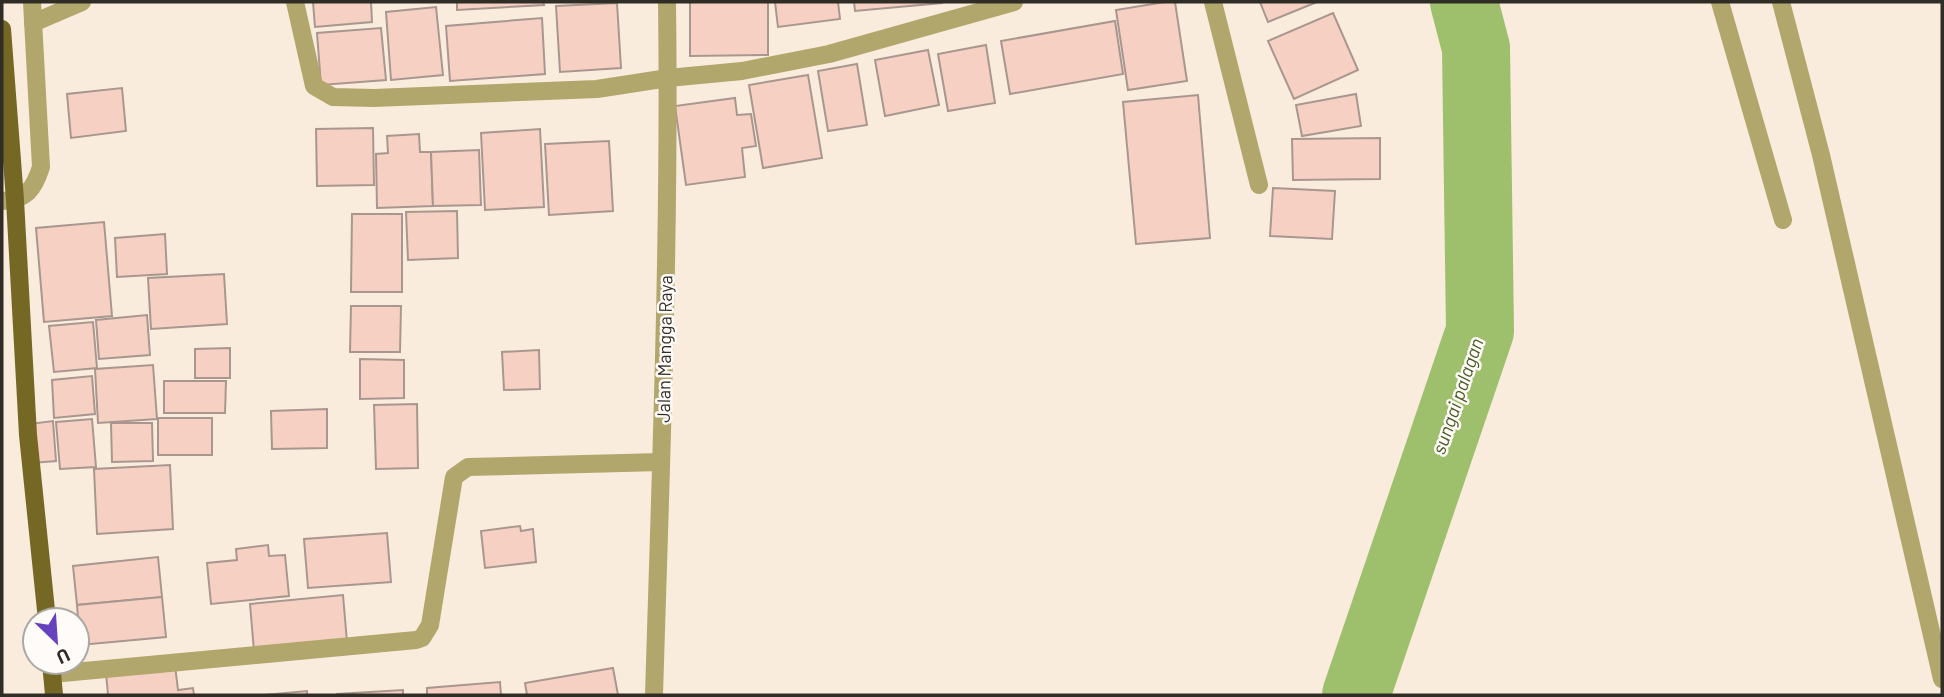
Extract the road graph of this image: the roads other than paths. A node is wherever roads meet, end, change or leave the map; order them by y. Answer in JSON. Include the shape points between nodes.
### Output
{"nodes":[{"id":1,"x":32,"y":2,"type":"edge"},
{"id":2,"x":82,"y":2,"type":"edge"},
{"id":3,"x":295,"y":2,"type":"edge"},
{"id":4,"x":667,"y":2,"type":"edge"},
{"id":5,"x":1014,"y":2,"type":"edge"},
{"id":6,"x":1213,"y":2,"type":"edge"},
{"id":7,"x":1720,"y":2,"type":"edge"},
{"id":8,"x":1781,"y":2,"type":"edge"},
{"id":9,"x":33,"y":23,"type":"junction"},
{"id":10,"x":2,"y":29,"type":"edge"},
{"id":11,"x":3,"y":55,"type":"edge"},
{"id":12,"x":668,"y":78,"type":"junction"},
{"id":13,"x":1259,"y":185,"type":"dead end"},
{"id":14,"x":8,"y":201,"type":"edge"},
{"id":15,"x":1783,"y":220,"type":"dead end"},
{"id":16,"x":661,"y":462,"type":"junction"},
{"id":17,"x":46,"y":606,"type":"edge"},
{"id":18,"x":91,"y":665,"type":"edge"},
{"id":19,"x":53,"y":676,"type":"edge"},
{"id":20,"x":1942,"y":679,"type":"edge"},
{"id":21,"x":54,"y":695,"type":"edge"},
{"id":22,"x":654,"y":695,"type":"edge"}],
"edges":[{"from":1,"to":9,"type":"street"},
{"from":2,"to":9,"type":"street"},
{"from":3,"to":12,"type":"street","via":[[314,86],[333,97],[597,89]]},
{"from":4,"to":12,"type":"street","name":"Jalan Mangga Raya"},
{"from":5,"to":12,"type":"street","via":[[829,54],[742,71]]},
{"from":6,"to":13,"type":"street"},
{"from":7,"to":15,"type":"street"},
{"from":8,"to":20,"type":"street","via":[[1821,155]]},
{"from":9,"to":14,"type":"street","via":[[41,167],[36,184]]},
{"from":10,"to":11,"type":"main road"},
{"from":11,"to":14,"type":"main road"},
{"from":12,"to":16,"type":"street","name":"Jalan Mangga Raya"},
{"from":14,"to":17,"type":"main road"},
{"from":16,"to":18,"type":"street","via":[[460,470],[454,477],[430,625],[422,638]]},
{"from":16,"to":22,"type":"street","name":"Jalan Mangga Raya"},
{"from":19,"to":21,"type":"main road"}]}
